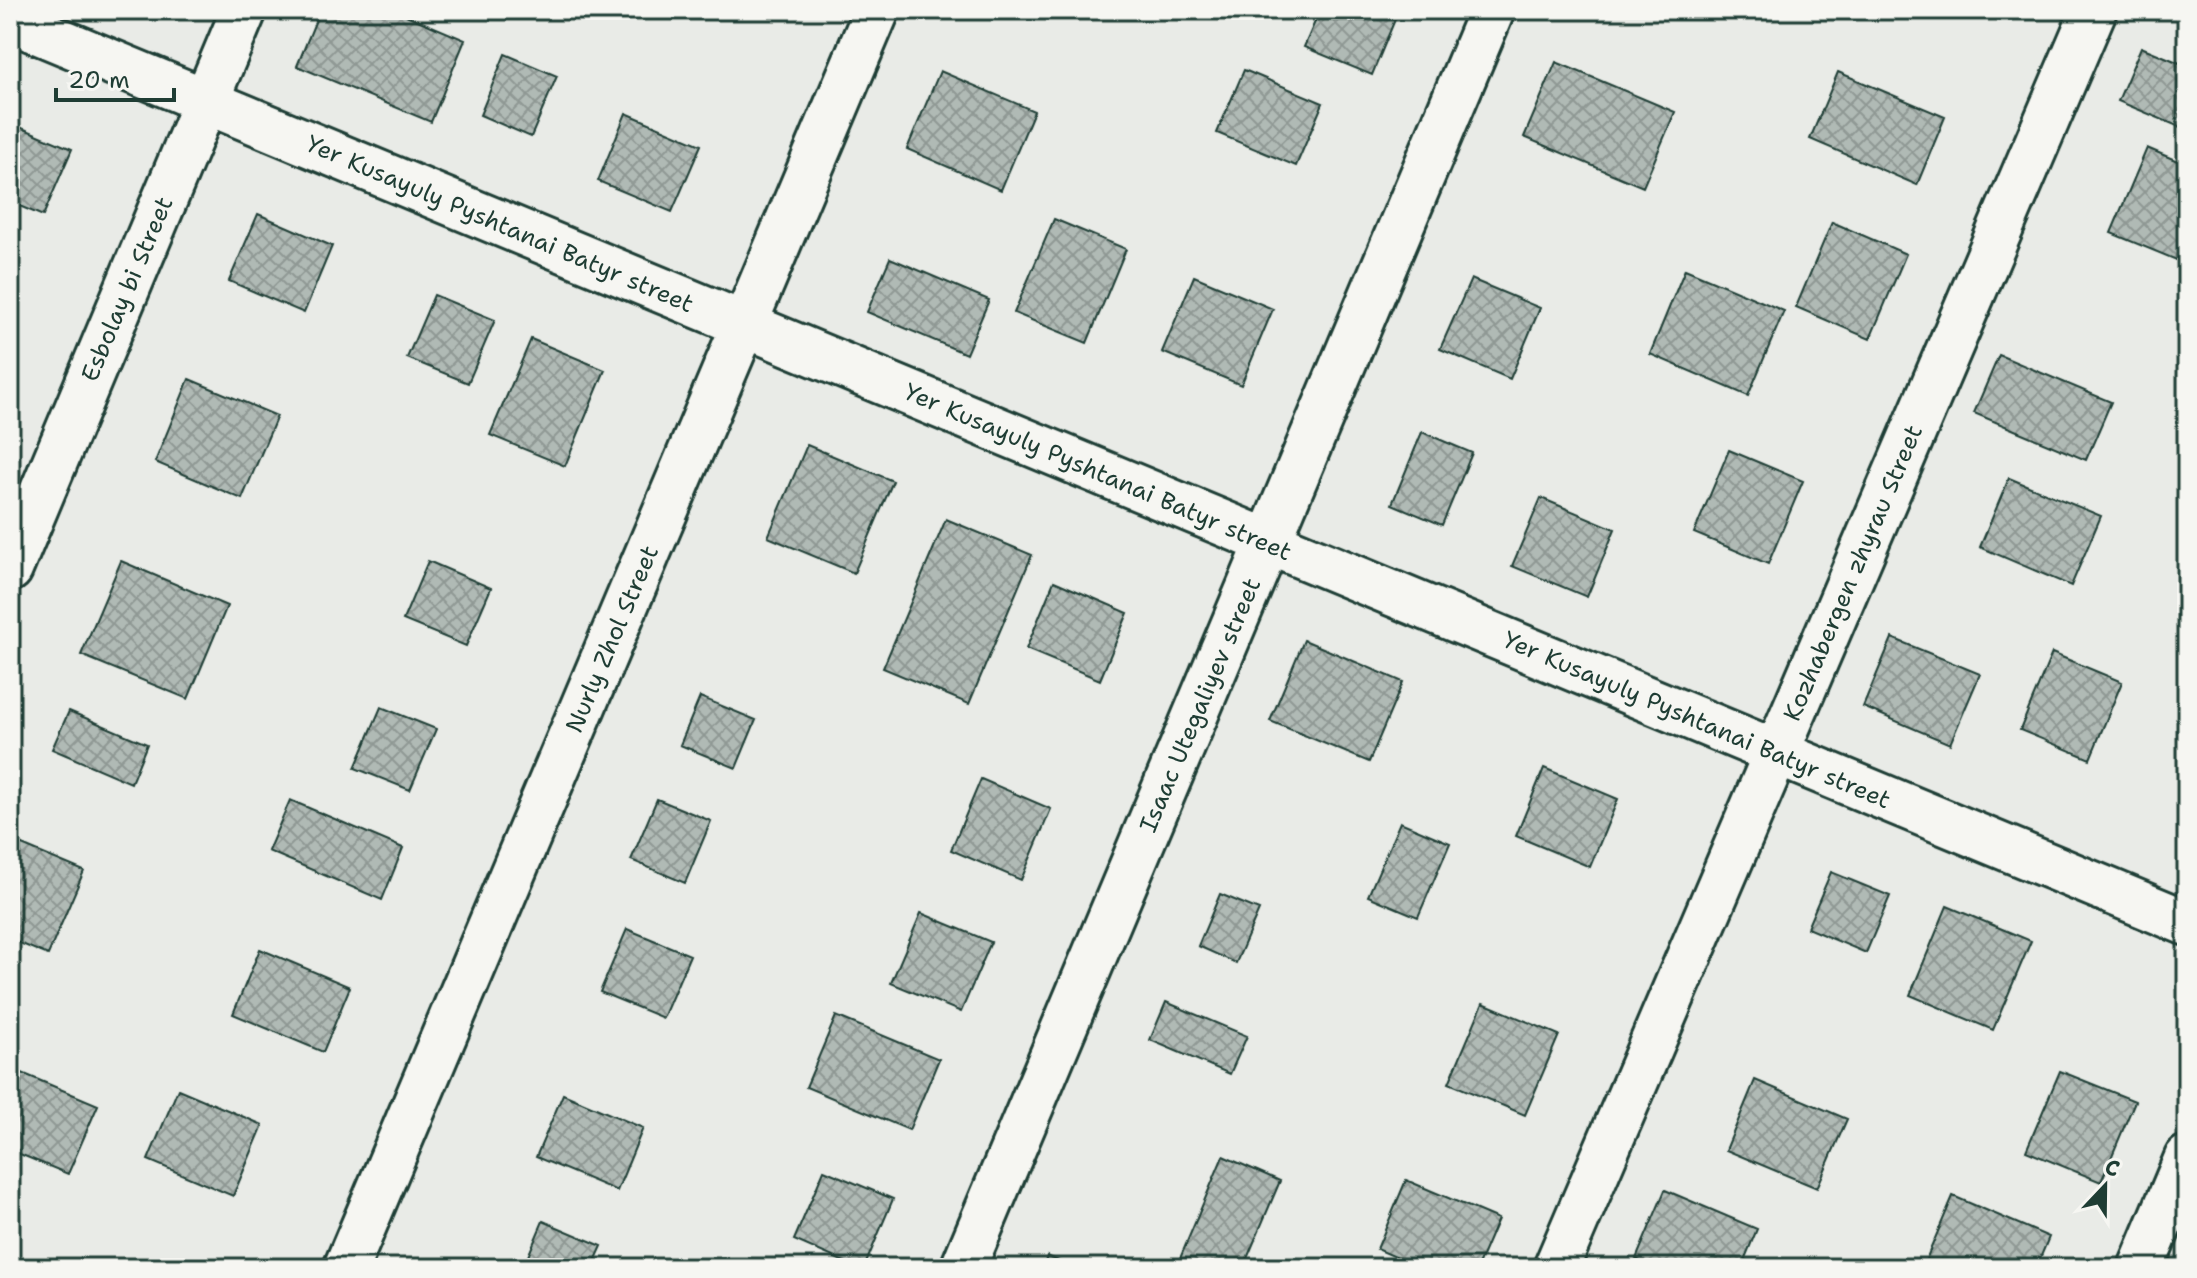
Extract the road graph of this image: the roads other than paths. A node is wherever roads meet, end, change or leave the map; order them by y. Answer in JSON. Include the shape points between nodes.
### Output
{"nodes":[{"id":1,"x":244,"y":10,"type":"edge"},
{"id":2,"x":877,"y":10,"type":"edge"},
{"id":3,"x":1492,"y":10,"type":"edge"},
{"id":4,"x":2094,"y":10,"type":"edge"},
{"id":5,"x":10,"y":20,"type":"edge"},
{"id":6,"x":205,"y":101,"type":"junction"},
{"id":7,"x":744,"y":325,"type":"junction"},
{"id":8,"x":1268,"y":542,"type":"junction"},
{"id":9,"x":10,"y":569,"type":"edge"},
{"id":10,"x":1776,"y":753,"type":"junction"},
{"id":11,"x":2187,"y":923,"type":"edge"},
{"id":12,"x":2187,"y":1158,"type":"edge"},
{"id":13,"x":346,"y":1268,"type":"edge"},
{"id":14,"x":963,"y":1268,"type":"edge"},
{"id":15,"x":1556,"y":1268,"type":"edge"},
{"id":16,"x":2141,"y":1268,"type":"edge"}],
"edges":[{"from":1,"to":6,"type":"street","name":"Esbolay bi Street"},
{"from":2,"to":7,"type":"street","name":"Nurly Zhol Street"},
{"from":3,"to":8,"type":"street","name":"Isaac Utegaliyev street"},
{"from":4,"to":10,"type":"street","name":"Kozhabergen zhyrau Street"},
{"from":5,"to":6,"type":"street","name":"Yer Kusayuly Pyshtanai Batyr street"},
{"from":6,"to":7,"type":"street","name":"Yer Kusayuly Pyshtanai Batyr street"},
{"from":6,"to":9,"type":"street","name":"Esbolay bi Street"},
{"from":7,"to":8,"type":"street","name":"Yer Kusayuly Pyshtanai Batyr street"},
{"from":7,"to":13,"type":"street","name":"Nurly Zhol Street"},
{"from":8,"to":10,"type":"street","name":"Yer Kusayuly Pyshtanai Batyr street"},
{"from":8,"to":14,"type":"street","name":"Isaac Utegaliyev street"},
{"from":10,"to":11,"type":"street","name":"Yer Kusayuly Pyshtanai Batyr street"},
{"from":10,"to":15,"type":"street","name":"Kozhabergen zhyrau Street"},
{"from":12,"to":16,"type":"street"}]}
